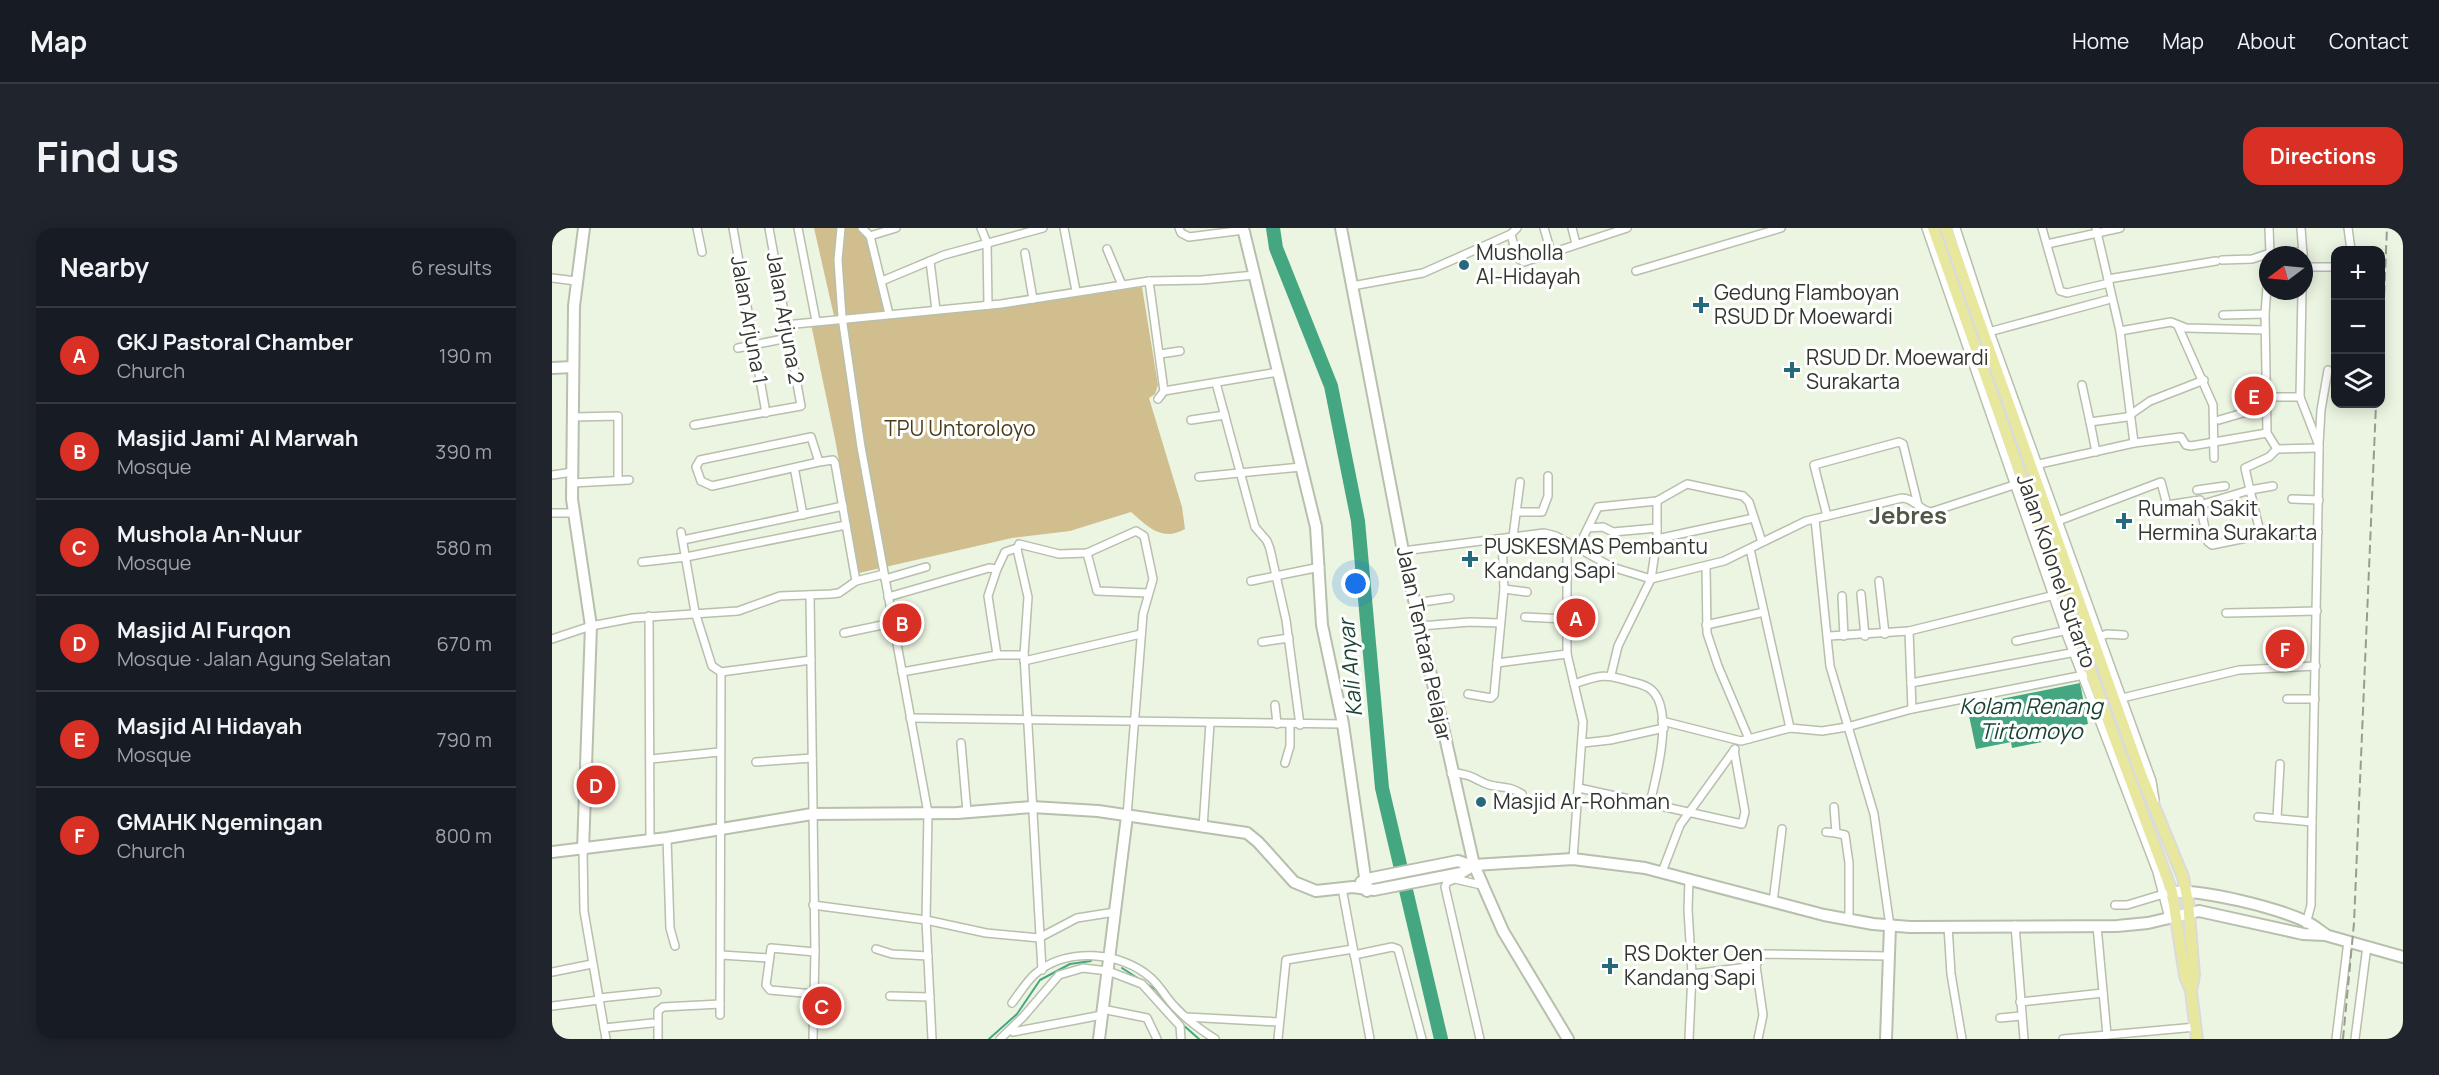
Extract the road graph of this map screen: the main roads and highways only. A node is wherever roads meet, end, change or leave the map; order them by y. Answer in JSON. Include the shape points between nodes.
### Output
{"nodes":[{"id":1,"x":584,"y":228,"type":"edge"},
{"id":2,"x":1341,"y":228,"type":"edge"},
{"id":3,"x":1934,"y":228,"type":"edge"},
{"id":4,"x":1946,"y":228,"type":"edge"},
{"id":5,"x":1244,"y":229,"type":"edge"},
{"id":6,"x":1978,"y":338,"type":"junction"},
{"id":7,"x":552,"y":368,"type":"edge"},
{"id":8,"x":573,"y":368,"type":"junction"},
{"id":9,"x":2003,"y":401,"type":"junction"},
{"id":10,"x":2026,"y":481,"type":"junction"},
{"id":11,"x":1127,"y":816,"type":"junction"},
{"id":12,"x":2168,"y":840,"type":"junction"},
{"id":13,"x":2150,"y":845,"type":"junction"},
{"id":14,"x":583,"y":850,"type":"junction"},
{"id":15,"x":552,"y":852,"type":"edge"},
{"id":16,"x":1472,"y":865,"type":"junction"},
{"id":17,"x":1370,"y":885,"type":"junction"},
{"id":18,"x":2187,"y":891,"type":"junction"},
{"id":19,"x":2168,"y":893,"type":"junction"},
{"id":20,"x":2189,"y":912,"type":"junction"},
{"id":21,"x":2275,"y":912,"type":"junction"},
{"id":22,"x":2173,"y":916,"type":"junction"},
{"id":23,"x":1890,"y":926,"type":"junction"},
{"id":24,"x":2271,"y":927,"type":"junction"},
{"id":25,"x":2325,"y":934,"type":"junction"},
{"id":26,"x":2403,"y":957,"type":"edge"},
{"id":27,"x":2191,"y":991,"type":"junction"},
{"id":28,"x":1099,"y":1039,"type":"edge"},
{"id":29,"x":1568,"y":1039,"type":"edge"},
{"id":30,"x":1886,"y":1039,"type":"edge"},
{"id":31,"x":2197,"y":1039,"type":"edge"}],
"edges":[{"from":1,"to":8,"type":"main road","via":[[576,281]]},
{"from":2,"to":16,"type":"main road","name":"Jalan Tentara Pelajar","via":[[1403,550]]},
{"from":3,"to":6,"type":"main road","name":"Jalan Kolonel Sutarto"},
{"from":4,"to":6,"type":"main road","name":"Jalan Kolonel Sutarto"},
{"from":5,"to":17,"type":"main road","via":[[1316,527],[1322,625]]},
{"from":6,"to":9,"type":"main road","name":"Jalan Kolonel Sutarto"},
{"from":7,"to":8,"type":"main road"},
{"from":8,"to":14,"type":"main road","via":[[573,513],[591,626]]},
{"from":9,"to":10,"type":"main road","name":"Jalan Kolonel Sutarto"},
{"from":9,"to":10,"type":"main road","name":"Jalan Kolonel Sutarto","via":[[2035,465]]},
{"from":10,"to":12,"type":"main road","name":"Jalan Kolonel Sutarto","via":[[2119,699]]},
{"from":10,"to":13,"type":"main road","name":"Jalan Kolonel Sutarto","via":[[2059,594]]},
{"from":11,"to":14,"type":"main road","via":[[1032,807],[812,814]]},
{"from":11,"to":17,"type":"main road","via":[[1247,833],[1294,882],[1308,890]]},
{"from":11,"to":28,"type":"main road"},
{"from":12,"to":13,"type":"main road"},
{"from":12,"to":18,"type":"main road","name":"Jalan Kolonel Sutarto"},
{"from":13,"to":19,"type":"main road","name":"Jalan Kolonel Sutarto"},
{"from":14,"to":15,"type":"main road"},
{"from":16,"to":17,"type":"main road","via":[[1461,873]]},
{"from":16,"to":17,"type":"main road","via":[[1458,861]]},
{"from":16,"to":23,"type":"main road","via":[[1573,859],[1662,872],[1773,902]]},
{"from":16,"to":29,"type":"main road","name":"Jalan Tentara Pelajar","via":[[1503,931]]},
{"from":18,"to":19,"type":"main road"},
{"from":18,"to":20,"type":"main road","name":"Jalan Kolonel Sutarto"},
{"from":18,"to":21,"type":"main road"},
{"from":19,"to":22,"type":"main road","name":"Jalan Kolonel Sutarto"},
{"from":20,"to":22,"type":"main road"},
{"from":20,"to":24,"type":"main road"},
{"from":20,"to":27,"type":"main road","name":"Jalan Kolonel Sutarto","via":[[2194,975]]},
{"from":21,"to":24,"type":"main road"},
{"from":21,"to":25,"type":"main road","via":[[2306,921]]},
{"from":22,"to":23,"type":"main road","via":[[2148,923],[2097,926]]},
{"from":22,"to":27,"type":"main road","name":"Jalan Kolonel Sutarto"},
{"from":23,"to":30,"type":"main road"},
{"from":24,"to":25,"type":"main road","via":[[2303,936]]},
{"from":25,"to":26,"type":"main road"},
{"from":27,"to":31,"type":"main road"}]}
